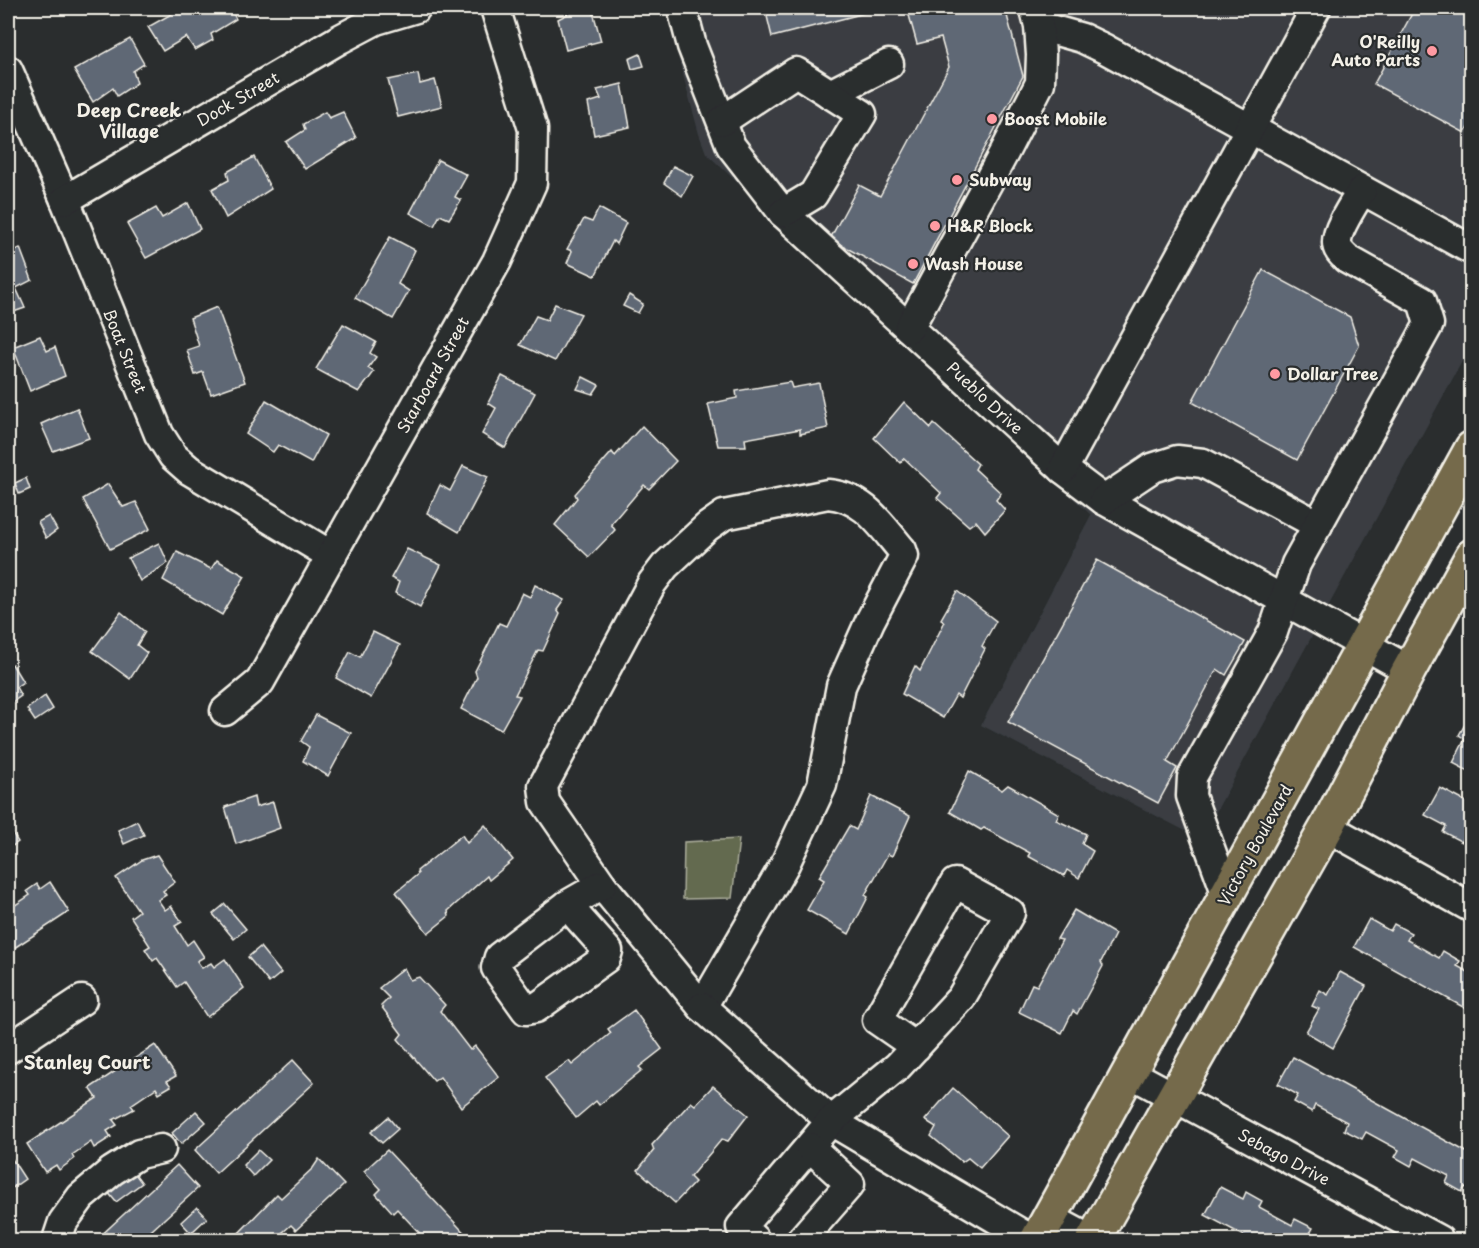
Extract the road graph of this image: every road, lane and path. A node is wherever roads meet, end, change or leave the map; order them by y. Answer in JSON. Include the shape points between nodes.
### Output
{"nodes":[{"id":1,"x":416,"y":8,"type":"edge"},
{"id":2,"x":495,"y":8,"type":"edge"},
{"id":3,"x":682,"y":8,"type":"edge"},
{"id":4,"x":1316,"y":8,"type":"edge"},
{"id":5,"x":1037,"y":17,"type":"edge"},
{"id":6,"x":889,"y":64,"type":"dead end"},
{"id":7,"x":8,"y":70,"type":"edge"},
{"id":8,"x":830,"y":94,"type":"junction"},
{"id":9,"x":722,"y":122,"type":"junction"},
{"id":10,"x":1250,"y":128,"type":"junction"},
{"id":11,"x":1362,"y":190,"type":"junction"},
{"id":12,"x":65,"y":200,"type":"junction"},
{"id":13,"x":783,"y":213,"type":"junction"},
{"id":14,"x":1469,"y":243,"type":"edge"},
{"id":15,"x":909,"y":328,"type":"junction"},
{"id":16,"x":1472,"y":448,"type":"edge"},
{"id":17,"x":1063,"y":470,"type":"junction"},
{"id":18,"x":1104,"y":500,"type":"junction"},
{"id":19,"x":1318,"y":525,"type":"junction"},
{"id":20,"x":332,"y":556,"type":"junction"},
{"id":21,"x":1471,"y":557,"type":"edge"},
{"id":22,"x":1284,"y":600,"type":"junction"},
{"id":23,"x":1364,"y":645,"type":"junction"},
{"id":24,"x":1409,"y":670,"type":"junction"},
{"id":25,"x":225,"y":711,"type":"dead end"},
{"id":26,"x":1327,"y":827,"type":"junction"},
{"id":27,"x":602,"y":885,"type":"junction"},
{"id":28,"x":1227,"y":895,"type":"junction"},
{"id":29,"x":567,"y":905,"type":"dead end"},
{"id":30,"x":1472,"y":908,"type":"edge"},
{"id":31,"x":82,"y":1000,"type":"dead end"},
{"id":32,"x":702,"y":1007,"type":"junction"},
{"id":33,"x":916,"y":1047,"type":"junction"},
{"id":34,"x":8,"y":1049,"type":"edge"},
{"id":35,"x":1130,"y":1073,"type":"junction"},
{"id":36,"x":1174,"y":1097,"type":"junction"},
{"id":37,"x":831,"y":1121,"type":"junction"},
{"id":38,"x":810,"y":1147,"type":"junction"},
{"id":39,"x":161,"y":1149,"type":"dead end"},
{"id":40,"x":1040,"y":1233,"type":"edge"},
{"id":41,"x":57,"y":1240,"type":"edge"},
{"id":42,"x":754,"y":1240,"type":"edge"},
{"id":43,"x":801,"y":1240,"type":"edge"},
{"id":44,"x":1092,"y":1240,"type":"edge"},
{"id":45,"x":1439,"y":1240,"type":"edge"}],
"edges":[{"from":1,"to":12,"type":"street","name":"Dock Street","via":[[376,20],[340,39]]},
{"from":2,"to":20,"type":"street","name":"Starboard Street","via":[[533,129],[532,183],[497,261]]},
{"from":3,"to":9,"type":"street","name":"Pueblo Drive","via":[[692,46]]},
{"from":4,"to":10,"type":"street"},
{"from":5,"to":10,"type":"street"},
{"from":5,"to":15,"type":"street","via":[[1040,83]]},
{"from":6,"to":8,"type":"street"},
{"from":7,"to":12,"type":"street","name":"Boat Street"},
{"from":8,"to":9,"type":"street","via":[[796,72]]},
{"from":8,"to":13,"type":"street","via":[[862,114],[813,195]]},
{"from":9,"to":13,"type":"street","name":"Pueblo Drive","via":[[731,146]]},
{"from":10,"to":11,"type":"street"},
{"from":10,"to":17,"type":"street"},
{"from":11,"to":14,"type":"street"},
{"from":11,"to":19,"type":"street","via":[[1339,232],[1339,252],[1422,301],[1429,324]]},
{"from":12,"to":20,"type":"street","name":"Boat Street","via":[[159,434],[173,456],[189,470]]},
{"from":13,"to":15,"type":"street","name":"Pueblo Drive"},
{"from":15,"to":17,"type":"street","name":"Pueblo Drive"},
{"from":16,"to":23,"type":"main road","name":"Victory Boulevard"},
{"from":17,"to":18,"type":"street","name":"Pueblo Drive"},
{"from":18,"to":19,"type":"street","via":[[1152,468],[1177,460],[1203,463]]},
{"from":18,"to":22,"type":"street","name":"Pueblo Drive"},
{"from":19,"to":22,"type":"street","via":[[1296,564]]},
{"from":20,"to":25,"type":"street","name":"Starboard Street","via":[[260,682]]},
{"from":21,"to":24,"type":"main road"},
{"from":22,"to":23,"type":"street","name":"Pueblo Drive"},
{"from":22,"to":28,"type":"street","via":[[1273,632],[1192,777],[1191,796]]},
{"from":23,"to":24,"type":"street","name":"Pueblo Drive"},
{"from":23,"to":28,"type":"main road","name":"Victory Boulevard"},
{"from":24,"to":26,"type":"main road"},
{"from":26,"to":30,"type":"street"},
{"from":26,"to":36,"type":"main road"},
{"from":27,"to":29,"type":"street"},
{"from":27,"to":32,"type":"street"},
{"from":27,"to":32,"type":"street","via":[[545,802],[543,786],[652,583],[665,566],[724,515],[828,494],[845,495],[871,512],[902,550],[902,563],[841,686],[822,785],[785,864]]},
{"from":28,"to":35,"type":"main road","name":"Victory Boulevard"},
{"from":31,"to":34,"type":"street"},
{"from":32,"to":37,"type":"street"},
{"from":33,"to":33,"type":"street","via":[[877,1020],[955,883],[1010,913],[961,998]]},
{"from":33,"to":37,"type":"street"},
{"from":35,"to":36,"type":"street","name":"Sebago Drive"},
{"from":35,"to":40,"type":"main road","name":"Victory Boulevard"},
{"from":36,"to":44,"type":"main road"},
{"from":36,"to":45,"type":"street","name":"Sebago Drive"},
{"from":37,"to":38,"type":"street"},
{"from":37,"to":40,"type":"street"},
{"from":38,"to":42,"type":"street","via":[[741,1227]]},
{"from":38,"to":43,"type":"street","via":[[850,1184]]},
{"from":39,"to":41,"type":"street","via":[[139,1154],[81,1197],[63,1222]]},
{"from":40,"to":44,"type":"street"}]}
